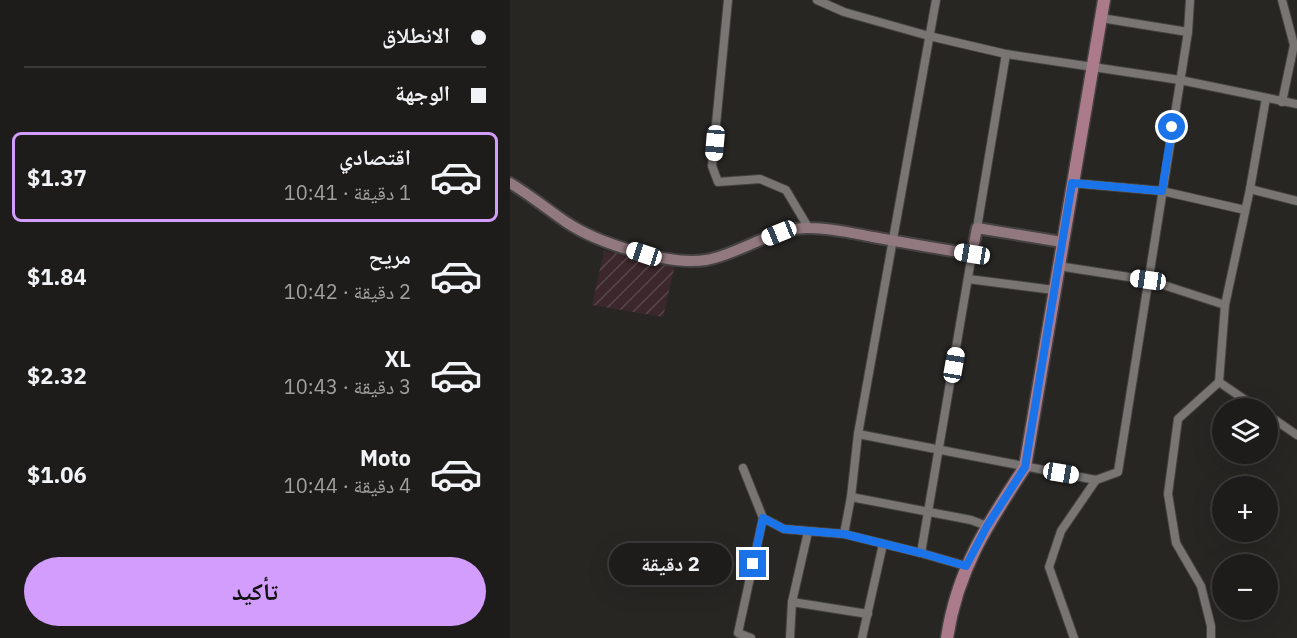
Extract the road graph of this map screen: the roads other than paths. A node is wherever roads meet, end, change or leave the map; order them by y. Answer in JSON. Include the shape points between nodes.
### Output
{"nodes":[{"id":1,"x":728,"y":0,"type":"edge"},
{"id":2,"x":817,"y":0,"type":"edge"},
{"id":3,"x":936,"y":0,"type":"edge"},
{"id":4,"x":1104,"y":0,"type":"edge"},
{"id":5,"x":1190,"y":0,"type":"edge"},
{"id":6,"x":1282,"y":0,"type":"edge"},
{"id":7,"x":1101,"y":18,"type":"junction"},
{"id":8,"x":1188,"y":32,"type":"junction"},
{"id":9,"x":930,"y":36,"type":"junction"},
{"id":10,"x":1006,"y":54,"type":"junction"},
{"id":11,"x":1092,"y":67,"type":"junction"},
{"id":12,"x":1180,"y":80,"type":"junction"},
{"id":13,"x":1266,"y":98,"type":"junction"},
{"id":14,"x":1282,"y":102,"type":"junction"},
{"id":15,"x":1297,"y":105,"type":"edge"},
{"id":16,"x":510,"y":183,"type":"edge"},
{"id":17,"x":1072,"y":183,"type":"junction"},
{"id":18,"x":1250,"y":189,"type":"junction"},
{"id":19,"x":1162,"y":191,"type":"junction"},
{"id":20,"x":1297,"y":201,"type":"edge"},
{"id":21,"x":1245,"y":210,"type":"junction"},
{"id":22,"x":808,"y":228,"type":"junction"},
{"id":23,"x":977,"y":228,"type":"junction"},
{"id":24,"x":892,"y":240,"type":"junction"},
{"id":25,"x":1062,"y":242,"type":"junction"},
{"id":26,"x":972,"y":254,"type":"junction"},
{"id":27,"x":1058,"y":266,"type":"junction"},
{"id":28,"x":968,"y":279,"type":"junction"},
{"id":29,"x":1148,"y":280,"type":"junction"},
{"id":30,"x":1054,"y":290,"type":"junction"},
{"id":31,"x":1225,"y":305,"type":"junction"},
{"id":32,"x":1219,"y":382,"type":"junction"},
{"id":33,"x":1242,"y":398,"type":"edge"},
{"id":34,"x":1278,"y":422,"type":"edge"},
{"id":35,"x":858,"y":434,"type":"junction"},
{"id":36,"x":1297,"y":435,"type":"edge"},
{"id":37,"x":939,"y":451,"type":"junction"},
{"id":38,"x":1025,"y":467,"type":"junction"},
{"id":39,"x":743,"y":468,"type":"dead end"},
{"id":40,"x":1096,"y":480,"type":"junction"},
{"id":41,"x":851,"y":497,"type":"junction"},
{"id":42,"x":930,"y":512,"type":"junction"},
{"id":43,"x":763,"y":518,"type":"junction"},
{"id":44,"x":987,"y":526,"type":"junction"},
{"id":45,"x":808,"y":532,"type":"junction"},
{"id":46,"x":844,"y":534,"type":"junction"},
{"id":47,"x":883,"y":544,"type":"junction"},
{"id":48,"x":921,"y":553,"type":"junction"},
{"id":49,"x":966,"y":566,"type":"junction"},
{"id":50,"x":792,"y":602,"type":"junction"},
{"id":51,"x":868,"y":614,"type":"junction"},
{"id":52,"x":751,"y":638,"type":"edge"},
{"id":53,"x":790,"y":638,"type":"edge"},
{"id":54,"x":862,"y":638,"type":"edge"},
{"id":55,"x":947,"y":638,"type":"edge"},
{"id":56,"x":1074,"y":638,"type":"edge"},
{"id":57,"x":1211,"y":638,"type":"edge"}],
"edges":[{"from":1,"to":22,"type":"street","via":[[712,166],[717,182],[760,179],[786,190]]},
{"from":2,"to":9,"type":"street","via":[[844,12]]},
{"from":3,"to":9,"type":"street"},
{"from":4,"to":7,"type":"main road"},
{"from":5,"to":8,"type":"street"},
{"from":6,"to":14,"type":"street","via":[[1294,45]]},
{"from":7,"to":8,"type":"street"},
{"from":7,"to":11,"type":"main road"},
{"from":8,"to":12,"type":"street"},
{"from":9,"to":10,"type":"street"},
{"from":9,"to":24,"type":"street"},
{"from":10,"to":11,"type":"street"},
{"from":10,"to":23,"type":"street"},
{"from":11,"to":12,"type":"street"},
{"from":11,"to":17,"type":"main road"},
{"from":12,"to":13,"type":"street"},
{"from":12,"to":19,"type":"street"},
{"from":13,"to":14,"type":"street"},
{"from":13,"to":18,"type":"street"},
{"from":14,"to":15,"type":"street"},
{"from":16,"to":22,"type":"main road","via":[[568,223],[603,240],[679,261],[705,260],[779,233]]},
{"from":17,"to":19,"type":"street"},
{"from":17,"to":25,"type":"main road"},
{"from":18,"to":20,"type":"street"},
{"from":18,"to":21,"type":"street"},
{"from":19,"to":21,"type":"street"},
{"from":19,"to":29,"type":"street"},
{"from":21,"to":31,"type":"street"},
{"from":22,"to":24,"type":"main road"},
{"from":23,"to":25,"type":"main road"},
{"from":23,"to":26,"type":"main road"},
{"from":24,"to":26,"type":"main road"},
{"from":24,"to":35,"type":"street"},
{"from":25,"to":27,"type":"main road"},
{"from":26,"to":28,"type":"street"},
{"from":27,"to":29,"type":"street"},
{"from":27,"to":30,"type":"main road"},
{"from":28,"to":30,"type":"street"},
{"from":28,"to":37,"type":"street"},
{"from":29,"to":31,"type":"street"},
{"from":29,"to":40,"type":"street","via":[[1118,471]]},
{"from":30,"to":38,"type":"main road"},
{"from":31,"to":32,"type":"street"},
{"from":32,"to":33,"type":"street"},
{"from":32,"to":57,"type":"street","via":[[1178,419],[1168,494],[1176,543],[1201,586]]},
{"from":34,"to":36,"type":"street"},
{"from":35,"to":37,"type":"street"},
{"from":35,"to":41,"type":"street"},
{"from":37,"to":38,"type":"street"},
{"from":37,"to":42,"type":"street"},
{"from":38,"to":40,"type":"street"},
{"from":38,"to":44,"type":"main road"},
{"from":39,"to":43,"type":"street"},
{"from":40,"to":56,"type":"street","via":[[1061,531],[1049,567]]},
{"from":41,"to":42,"type":"street"},
{"from":41,"to":46,"type":"street"},
{"from":42,"to":44,"type":"street"},
{"from":42,"to":48,"type":"street"},
{"from":43,"to":45,"type":"street","via":[[784,529]]},
{"from":43,"to":52,"type":"street","via":[[738,633]]},
{"from":44,"to":49,"type":"main road"},
{"from":45,"to":46,"type":"street"},
{"from":45,"to":50,"type":"street"},
{"from":46,"to":47,"type":"street"},
{"from":47,"to":48,"type":"street"},
{"from":47,"to":51,"type":"street"},
{"from":48,"to":49,"type":"street"},
{"from":49,"to":55,"type":"main road"},
{"from":50,"to":51,"type":"street"},
{"from":50,"to":53,"type":"street"},
{"from":51,"to":54,"type":"street"}]}
